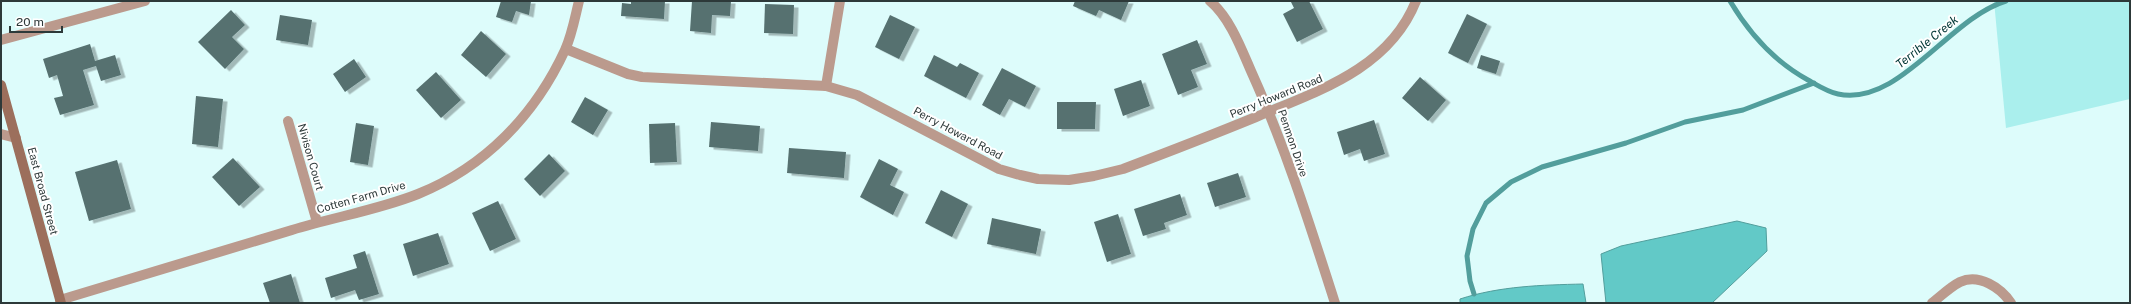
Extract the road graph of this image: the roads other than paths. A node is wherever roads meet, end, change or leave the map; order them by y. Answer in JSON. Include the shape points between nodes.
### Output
{"nodes":[{"id":1,"x":145,"y":1,"type":"edge"},
{"id":2,"x":579,"y":1,"type":"edge"},
{"id":3,"x":840,"y":1,"type":"edge"},
{"id":4,"x":1210,"y":1,"type":"edge"},
{"id":5,"x":1416,"y":1,"type":"edge"},
{"id":6,"x":1,"y":40,"type":"edge"},
{"id":7,"x":566,"y":49,"type":"junction"},
{"id":8,"x":1,"y":85,"type":"edge"},
{"id":9,"x":826,"y":86,"type":"junction"},
{"id":10,"x":1269,"y":111,"type":"junction"},
{"id":11,"x":288,"y":121,"type":"dead end"},
{"id":12,"x":1,"y":134,"type":"edge"},
{"id":13,"x":16,"y":138,"type":"junction"},
{"id":14,"x":317,"y":222,"type":"junction"},
{"id":15,"x":61,"y":302,"type":"edge"},
{"id":16,"x":1335,"y":303,"type":"edge"},
{"id":17,"x":1932,"y":303,"type":"edge"},
{"id":18,"x":2011,"y":303,"type":"edge"}],
"edges":[{"from":1,"to":6,"type":"street"},
{"from":2,"to":7,"type":"street","name":"Cotten Farm Drive"},
{"from":3,"to":9,"type":"street"},
{"from":4,"to":10,"type":"street","name":"Penmon Drive","via":[[1238,42]]},
{"from":5,"to":10,"type":"street","name":"Perry Howard Road","via":[[1391,41],[1369,62],[1339,82]]},
{"from":7,"to":9,"type":"street","name":"Perry Howard Road","via":[[628,74],[642,77]]},
{"from":7,"to":14,"type":"street","name":"Cotten Farm Drive","via":[[535,103],[496,146],[471,166],[417,194]]},
{"from":8,"to":13,"type":"main road","name":"East Broad Street"},
{"from":9,"to":10,"type":"street","name":"Perry Howard Road","via":[[857,95],[884,107],[1000,169],[1038,178],[1069,180],[1123,169]]},
{"from":10,"to":16,"type":"street","name":"Penmon Drive"},
{"from":11,"to":14,"type":"street","name":"Nivison Court"},
{"from":12,"to":13,"type":"street"},
{"from":13,"to":15,"type":"main road","name":"East Broad Street"},
{"from":14,"to":15,"type":"street","name":"Cotten Farm Drive"},
{"from":17,"to":18,"type":"street","via":[[1962,281],[1973,280],[1987,282],[1999,288]]}]}
